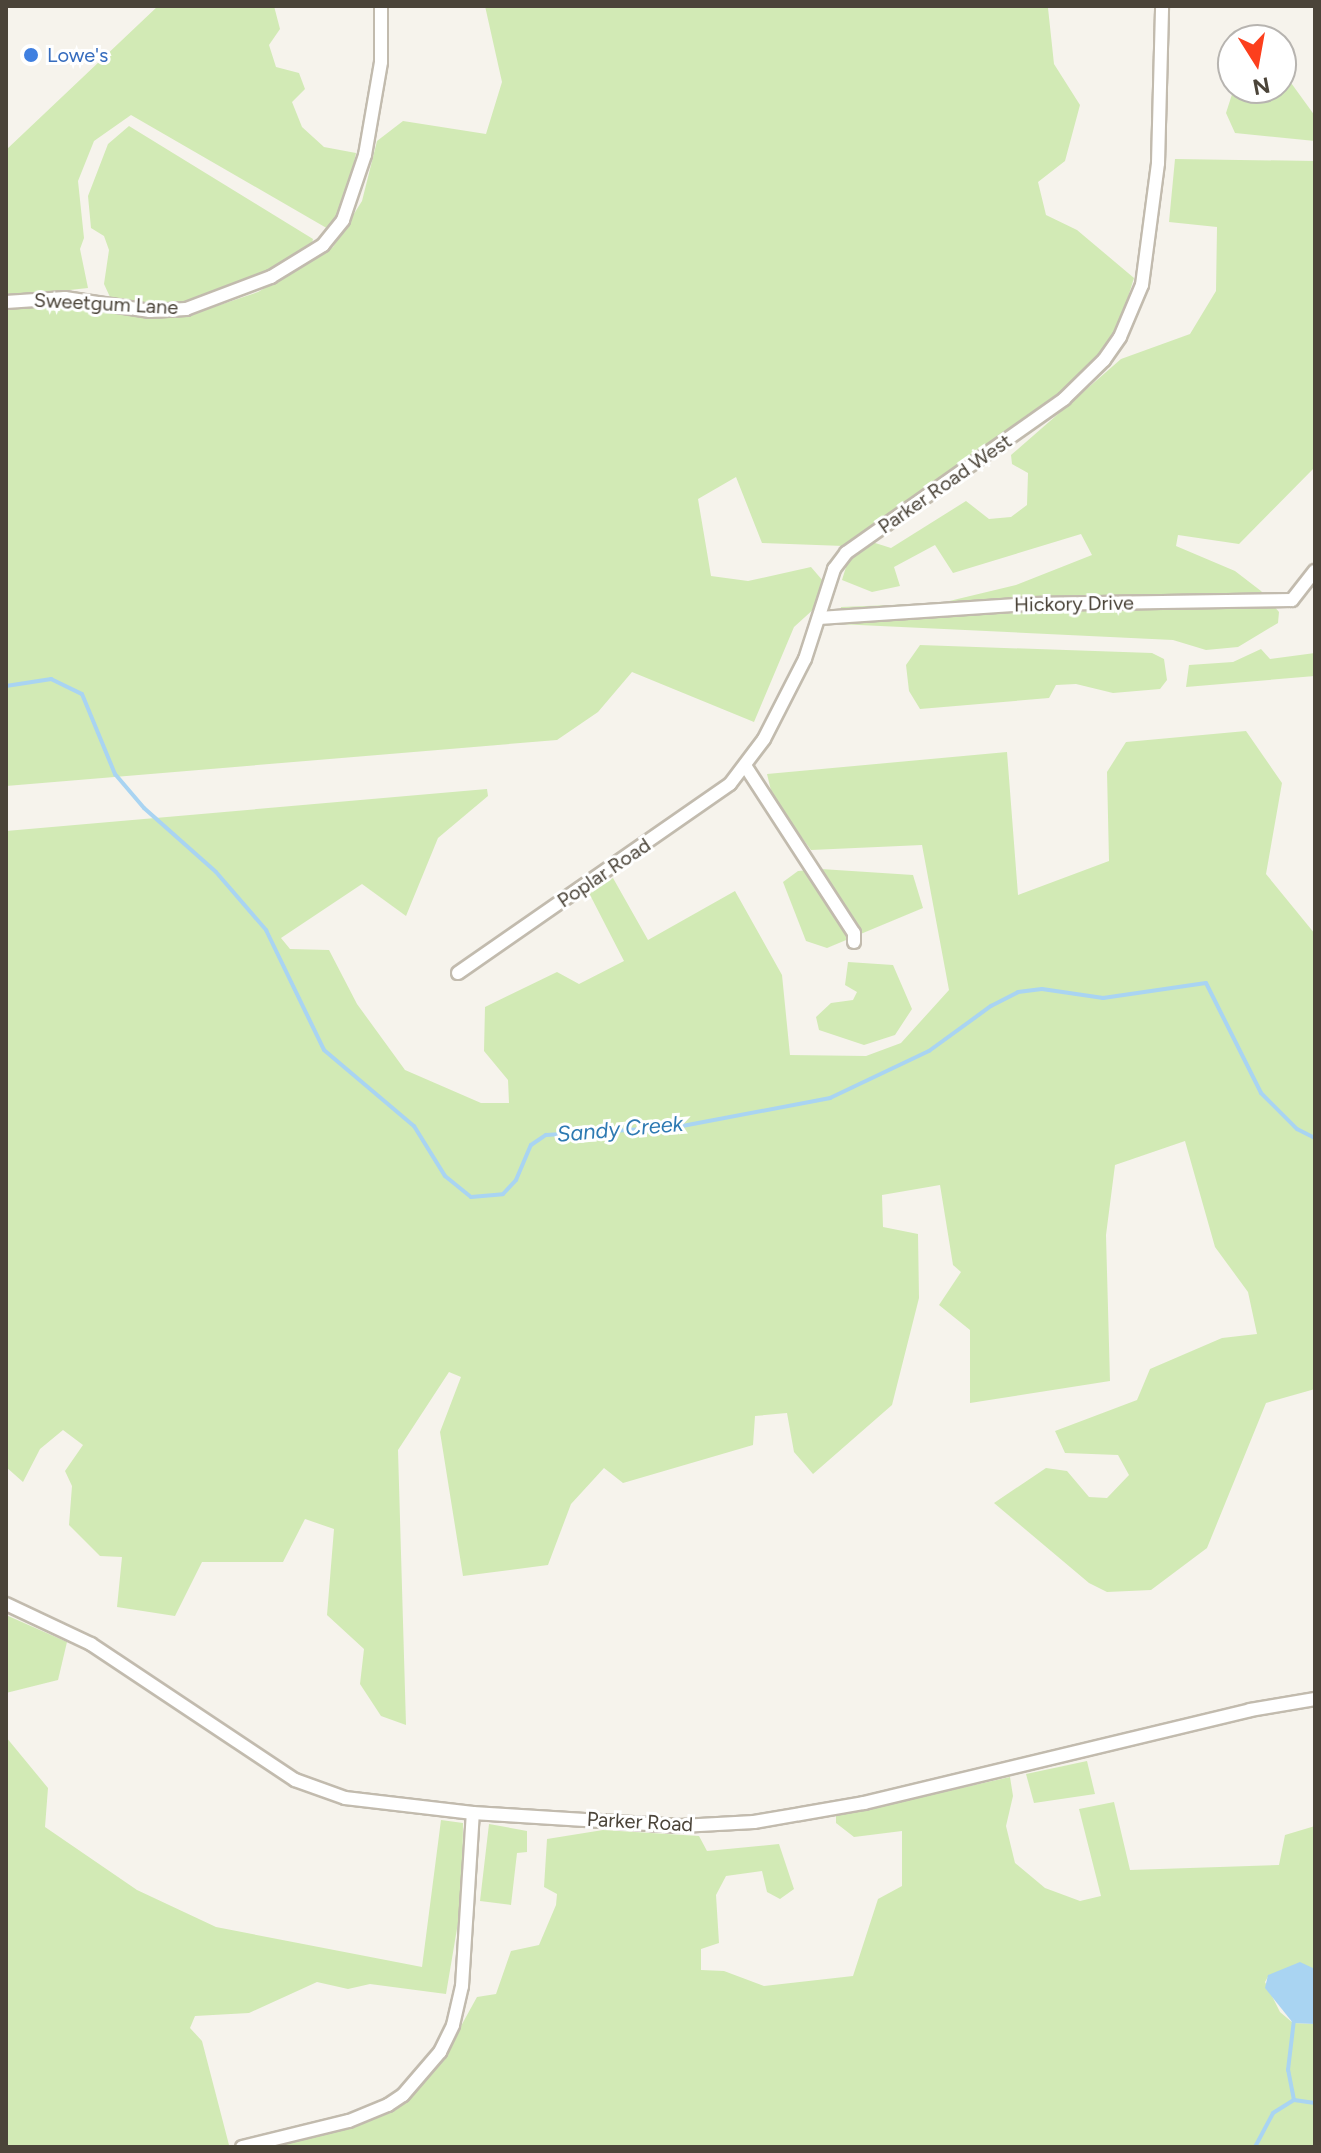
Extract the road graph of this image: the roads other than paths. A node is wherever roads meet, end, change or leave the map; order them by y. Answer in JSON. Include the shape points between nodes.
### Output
{"nodes":[{"id":1,"x":381,"y":6,"type":"edge"},
{"id":2,"x":1162,"y":6,"type":"edge"},
{"id":3,"x":6,"y":302,"type":"edge"},
{"id":4,"x":1315,"y":571,"type":"edge"},
{"id":5,"x":819,"y":618,"type":"junction"},
{"id":6,"x":746,"y":767,"type":"junction"},
{"id":7,"x":854,"y":942,"type":"dead end"},
{"id":8,"x":458,"y":973,"type":"dead end"},
{"id":9,"x":6,"y":1604,"type":"edge"},
{"id":10,"x":1315,"y":1699,"type":"edge"},
{"id":11,"x":473,"y":1813,"type":"junction"},
{"id":12,"x":242,"y":2147,"type":"edge"}],
"edges":[{"from":1,"to":3,"type":"street","name":"Sweetgum Lane","via":[[381,62],[365,155],[343,220],[323,245],[271,277],[186,309],[150,311],[65,298]]},
{"from":2,"to":5,"type":"street","name":"Parker Road West","via":[[1155,201],[1142,285],[1120,337],[1064,399],[949,485],[850,549],[834,569]]},
{"from":4,"to":5,"type":"street","name":"Hickory Drive","via":[[1292,600],[1032,604]]},
{"from":5,"to":6,"type":"street","name":"Parker Road West","via":[[805,659]]},
{"from":6,"to":7,"type":"street","via":[[854,933]]},
{"from":6,"to":8,"type":"street","name":"Poplar Road","via":[[692,813]]},
{"from":9,"to":11,"type":"street","name":"Parker Road","via":[[91,1644],[295,1780],[357,1800]]},
{"from":10,"to":11,"type":"street","name":"Parker Road","via":[[864,1803],[754,1822],[681,1826]]},
{"from":11,"to":12,"type":"street","via":[[462,1986],[440,2052],[388,2105],[349,2121]]}]}
